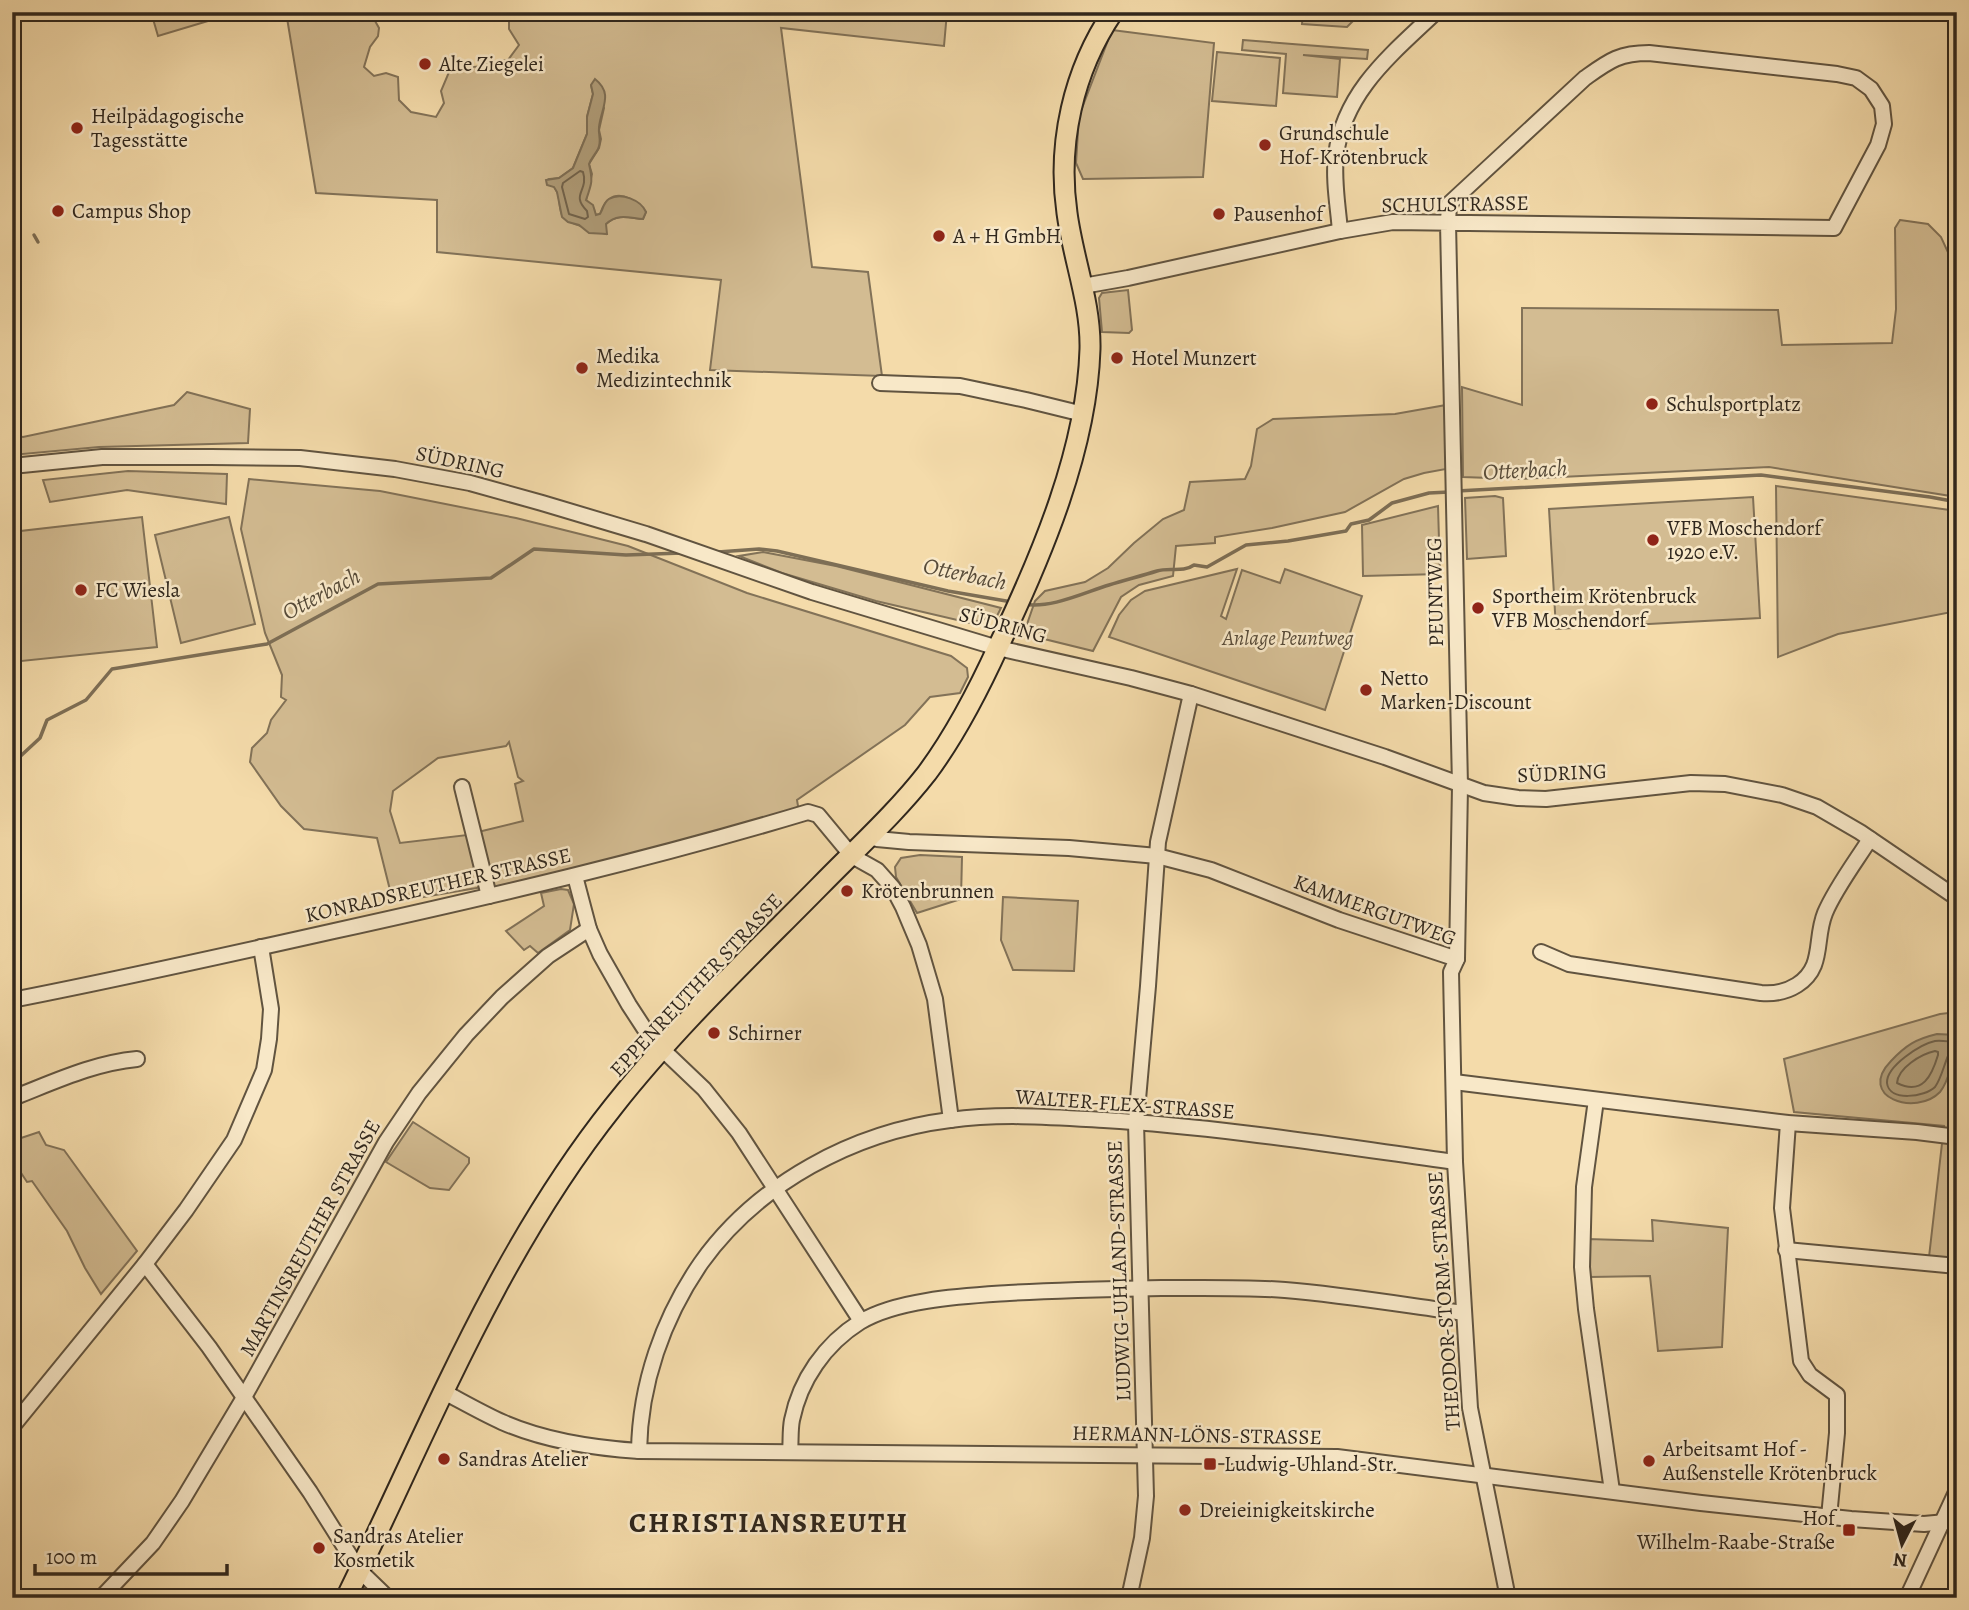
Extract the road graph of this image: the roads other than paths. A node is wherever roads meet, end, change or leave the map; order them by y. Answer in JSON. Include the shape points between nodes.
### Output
{"nodes":[{"id":1,"x":1113,"y":12,"type":"edge"},
{"id":2,"x":1436,"y":12,"type":"edge"},
{"id":3,"x":1448,"y":223,"type":"junction"},
{"id":4,"x":1340,"y":231,"type":"junction"},
{"id":5,"x":1083,"y":286,"type":"junction"},
{"id":6,"x":880,"y":383,"type":"dead end"},
{"id":7,"x":1083,"y":414,"type":"junction"},
{"id":8,"x":12,"y":466,"type":"edge"},
{"id":9,"x":998,"y":648,"type":"junction"},
{"id":10,"x":1191,"y":694,"type":"junction"},
{"id":11,"x":1460,"y":786,"type":"junction"},
{"id":12,"x":462,"y":787,"type":"dead end"},
{"id":13,"x":871,"y":836,"type":"junction"},
{"id":14,"x":1870,"y":839,"type":"junction"},
{"id":15,"x":852,"y":856,"type":"junction"},
{"id":16,"x":1157,"y":856,"type":"junction"},
{"id":17,"x":575,"y":876,"type":"junction"},
{"id":18,"x":489,"y":896,"type":"junction"},
{"id":19,"x":1957,"y":898,"type":"edge"},
{"id":20,"x":589,"y":929,"type":"junction"},
{"id":21,"x":261,"y":947,"type":"junction"},
{"id":22,"x":1541,"y":952,"type":"dead end"},
{"id":23,"x":1457,"y":959,"type":"junction"},
{"id":24,"x":12,"y":1000,"type":"edge"},
{"id":25,"x":662,"y":1049,"type":"junction"},
{"id":26,"x":137,"y":1059,"type":"dead end"},
{"id":27,"x":1454,"y":1082,"type":"junction"},
{"id":28,"x":12,"y":1086,"type":"edge"},
{"id":29,"x":1596,"y":1100,"type":"junction"},
{"id":30,"x":951,"y":1120,"type":"junction"},
{"id":31,"x":1136,"y":1122,"type":"junction"},
{"id":32,"x":1788,"y":1123,"type":"junction"},
{"id":33,"x":1957,"y":1137,"type":"edge"},
{"id":34,"x":1455,"y":1162,"type":"junction"},
{"id":35,"x":775,"y":1188,"type":"junction"},
{"id":36,"x":1786,"y":1250,"type":"junction"},
{"id":37,"x":145,"y":1264,"type":"junction"},
{"id":38,"x":1957,"y":1266,"type":"edge"},
{"id":39,"x":1140,"y":1289,"type":"junction"},
{"id":40,"x":1464,"y":1313,"type":"junction"},
{"id":41,"x":861,"y":1321,"type":"junction"},
{"id":42,"x":444,"y":1392,"type":"junction"},
{"id":43,"x":243,"y":1399,"type":"junction"},
{"id":44,"x":12,"y":1427,"type":"edge"},
{"id":45,"x":639,"y":1451,"type":"junction"},
{"id":46,"x":790,"y":1452,"type":"junction"},
{"id":47,"x":1145,"y":1455,"type":"junction"},
{"id":48,"x":1482,"y":1474,"type":"junction"},
{"id":49,"x":1957,"y":1490,"type":"edge"},
{"id":50,"x":1612,"y":1491,"type":"junction"},
{"id":51,"x":1829,"y":1517,"type":"junction"},
{"id":52,"x":1957,"y":1521,"type":"edge"},
{"id":53,"x":1941,"y":1523,"type":"junction"},
{"id":54,"x":359,"y":1570,"type":"junction"},
{"id":55,"x":101,"y":1598,"type":"edge"},
{"id":56,"x":346,"y":1598,"type":"edge"},
{"id":57,"x":388,"y":1598,"type":"edge"},
{"id":58,"x":1129,"y":1598,"type":"edge"},
{"id":59,"x":1508,"y":1598,"type":"edge"},
{"id":60,"x":1907,"y":1598,"type":"edge"}],
"edges":[{"from":1,"to":5,"type":"main road","name":"EPPENREUTHER STRASSE","via":[[1087,58],[1065,142],[1067,214]]},
{"from":2,"to":4,"type":"street","via":[[1382,62],[1354,101],[1336,155]]},
{"from":3,"to":3,"type":"street","name":"SCHULSTRASSE","via":[[1449,204],[1460,192],[1585,78],[1629,53],[1837,74],[1856,78],[1871,89],[1882,106],[1884,124],[1878,145],[1834,228]]},
{"from":3,"to":4,"type":"street","name":"SCHULSTRASSE","via":[[1393,222]]},
{"from":3,"to":11,"type":"street","name":"PEUNTWEG"},
{"from":4,"to":5,"type":"street","name":"SCHULSTRASSE"},
{"from":5,"to":7,"type":"main road","name":"EPPENREUTHER STRASSE","via":[[1090,343]]},
{"from":6,"to":7,"type":"street","via":[[960,387]]},
{"from":7,"to":9,"type":"main road","name":"EPPENREUTHER STRASSE","via":[[1069,474]]},
{"from":8,"to":9,"type":"street","name":"SÜDRING","via":[[102,457],[300,458],[471,483],[646,534],[765,577]]},
{"from":9,"to":10,"type":"street","name":"SÜDRING"},
{"from":9,"to":13,"type":"main road","name":"EPPENREUTHER STRASSE","via":[[949,742]]},
{"from":10,"to":11,"type":"street","name":"SÜDRING"},
{"from":10,"to":16,"type":"street","name":"LUDWIG-UHLAND-STRASSE"},
{"from":11,"to":14,"type":"street","name":"SÜDRING","via":[[1518,799],[1546,799],[1692,783],[1725,784],[1816,807]]},
{"from":11,"to":23,"type":"street","name":"PEUNTWEG"},
{"from":12,"to":18,"type":"street"},
{"from":13,"to":15,"type":"main road","name":"EPPENREUTHER STRASSE"},
{"from":13,"to":16,"type":"street","name":"KAMMERGUTWEG"},
{"from":14,"to":19,"type":"street","name":"SÜDRING"},
{"from":14,"to":22,"type":"street","via":[[1824,914],[1811,974],[1784,991],[1760,993],[1569,964]]},
{"from":15,"to":17,"type":"street","name":"KONRADSREUTHER STRASSE","via":[[818,815],[808,813]]},
{"from":15,"to":25,"type":"main road","name":"EPPENREUTHER STRASSE"},
{"from":15,"to":30,"type":"street","name":"KONRADSREUTHER STRASSE","via":[[877,870],[893,888],[919,945],[935,999]]},
{"from":16,"to":23,"type":"street","name":"KAMMERGUTWEG","via":[[1211,870]]},
{"from":16,"to":31,"type":"street","name":"LUDWIG-UHLAND-STRASSE"},
{"from":17,"to":18,"type":"street","name":"KONRADSREUTHER STRASSE"},
{"from":17,"to":20,"type":"street"},
{"from":18,"to":21,"type":"street","name":"KONRADSREUTHER STRASSE"},
{"from":20,"to":25,"type":"street","via":[[629,1006]]},
{"from":20,"to":43,"type":"street","name":"MARTINSREUTHER STRASSE","via":[[548,956],[502,997],[419,1093],[386,1142]]},
{"from":21,"to":24,"type":"street","name":"KONRADSREUTHER STRASSE"},
{"from":21,"to":37,"type":"street","via":[[271,1009],[264,1070],[234,1140]]},
{"from":23,"to":27,"type":"street","name":"KAMMERGUTWEG","via":[[1451,972]]},
{"from":25,"to":35,"type":"street","via":[[739,1133]]},
{"from":25,"to":42,"type":"main road","name":"EPPENREUTHER STRASSE","via":[[597,1127],[547,1200],[515,1251]]},
{"from":26,"to":28,"type":"street","via":[[90,1068],[15,1097]]},
{"from":27,"to":29,"type":"street"},
{"from":27,"to":34,"type":"street","name":"THEODOR-STORM-STRASSE"},
{"from":29,"to":32,"type":"street"},
{"from":29,"to":50,"type":"street","via":[[1584,1187],[1582,1267]]},
{"from":30,"to":31,"type":"street","name":"WALTER-FLEX-STRASSE","via":[[1058,1117]]},
{"from":30,"to":35,"type":"street","name":"WALTER-FLEX-STRASSE","via":[[865,1141]]},
{"from":31,"to":34,"type":"street","name":"WALTER-FLEX-STRASSE"},
{"from":31,"to":39,"type":"street","name":"LUDWIG-UHLAND-STRASSE"},
{"from":32,"to":33,"type":"street"},
{"from":32,"to":36,"type":"street","via":[[1782,1208]]},
{"from":34,"to":40,"type":"street","name":"THEODOR-STORM-STRASSE"},
{"from":35,"to":41,"type":"street"},
{"from":35,"to":45,"type":"street","name":"WALTER-FLEX-STRASSE","via":[[710,1250],[674,1307],[646,1389]]},
{"from":36,"to":38,"type":"street"},
{"from":36,"to":51,"type":"street","via":[[1801,1361],[1810,1375],[1838,1395]]},
{"from":37,"to":43,"type":"street"},
{"from":37,"to":44,"type":"street"},
{"from":39,"to":40,"type":"street","via":[[1323,1293]]},
{"from":39,"to":41,"type":"street","via":[[963,1296],[915,1303]]},
{"from":39,"to":47,"type":"street","name":"LUDWIG-UHLAND-STRASSE"},
{"from":40,"to":48,"type":"street","name":"THEODOR-STORM-STRASSE","via":[[1469,1408]]},
{"from":41,"to":46,"type":"street","via":[[823,1353],[810,1373],[792,1421]]},
{"from":42,"to":45,"type":"street","name":"HERMANN-LÖNS-STRASSE","via":[[503,1422],[552,1439]]},
{"from":42,"to":54,"type":"main road","name":"EPPENREUTHER STRASSE"},
{"from":43,"to":54,"type":"street"},
{"from":43,"to":55,"type":"street","name":"MARTINSREUTHER STRASSE","via":[[153,1543]]},
{"from":45,"to":46,"type":"street","name":"HERMANN-LÖNS-STRASSE"},
{"from":46,"to":47,"type":"street","name":"HERMANN-LÖNS-STRASSE"},
{"from":47,"to":48,"type":"street","name":"HERMANN-LÖNS-STRASSE","via":[[1338,1457]]},
{"from":47,"to":58,"type":"street","name":"LUDWIG-UHLAND-STRASSE","via":[[1142,1538]]},
{"from":48,"to":50,"type":"street","name":"HERMANN-LÖNS-STRASSE"},
{"from":48,"to":59,"type":"street","name":"THEODOR-STORM-STRASSE"},
{"from":49,"to":53,"type":"street"},
{"from":50,"to":51,"type":"street","name":"HERMANN-LÖNS-STRASSE"},
{"from":51,"to":53,"type":"street","name":"HERMANN-LÖNS-STRASSE"},
{"from":52,"to":53,"type":"street","name":"HERMANN-LÖNS-STRASSE"},
{"from":53,"to":60,"type":"street"},
{"from":54,"to":56,"type":"main road","name":"EPPENREUTHER STRASSE"},
{"from":54,"to":57,"type":"street"}]}
